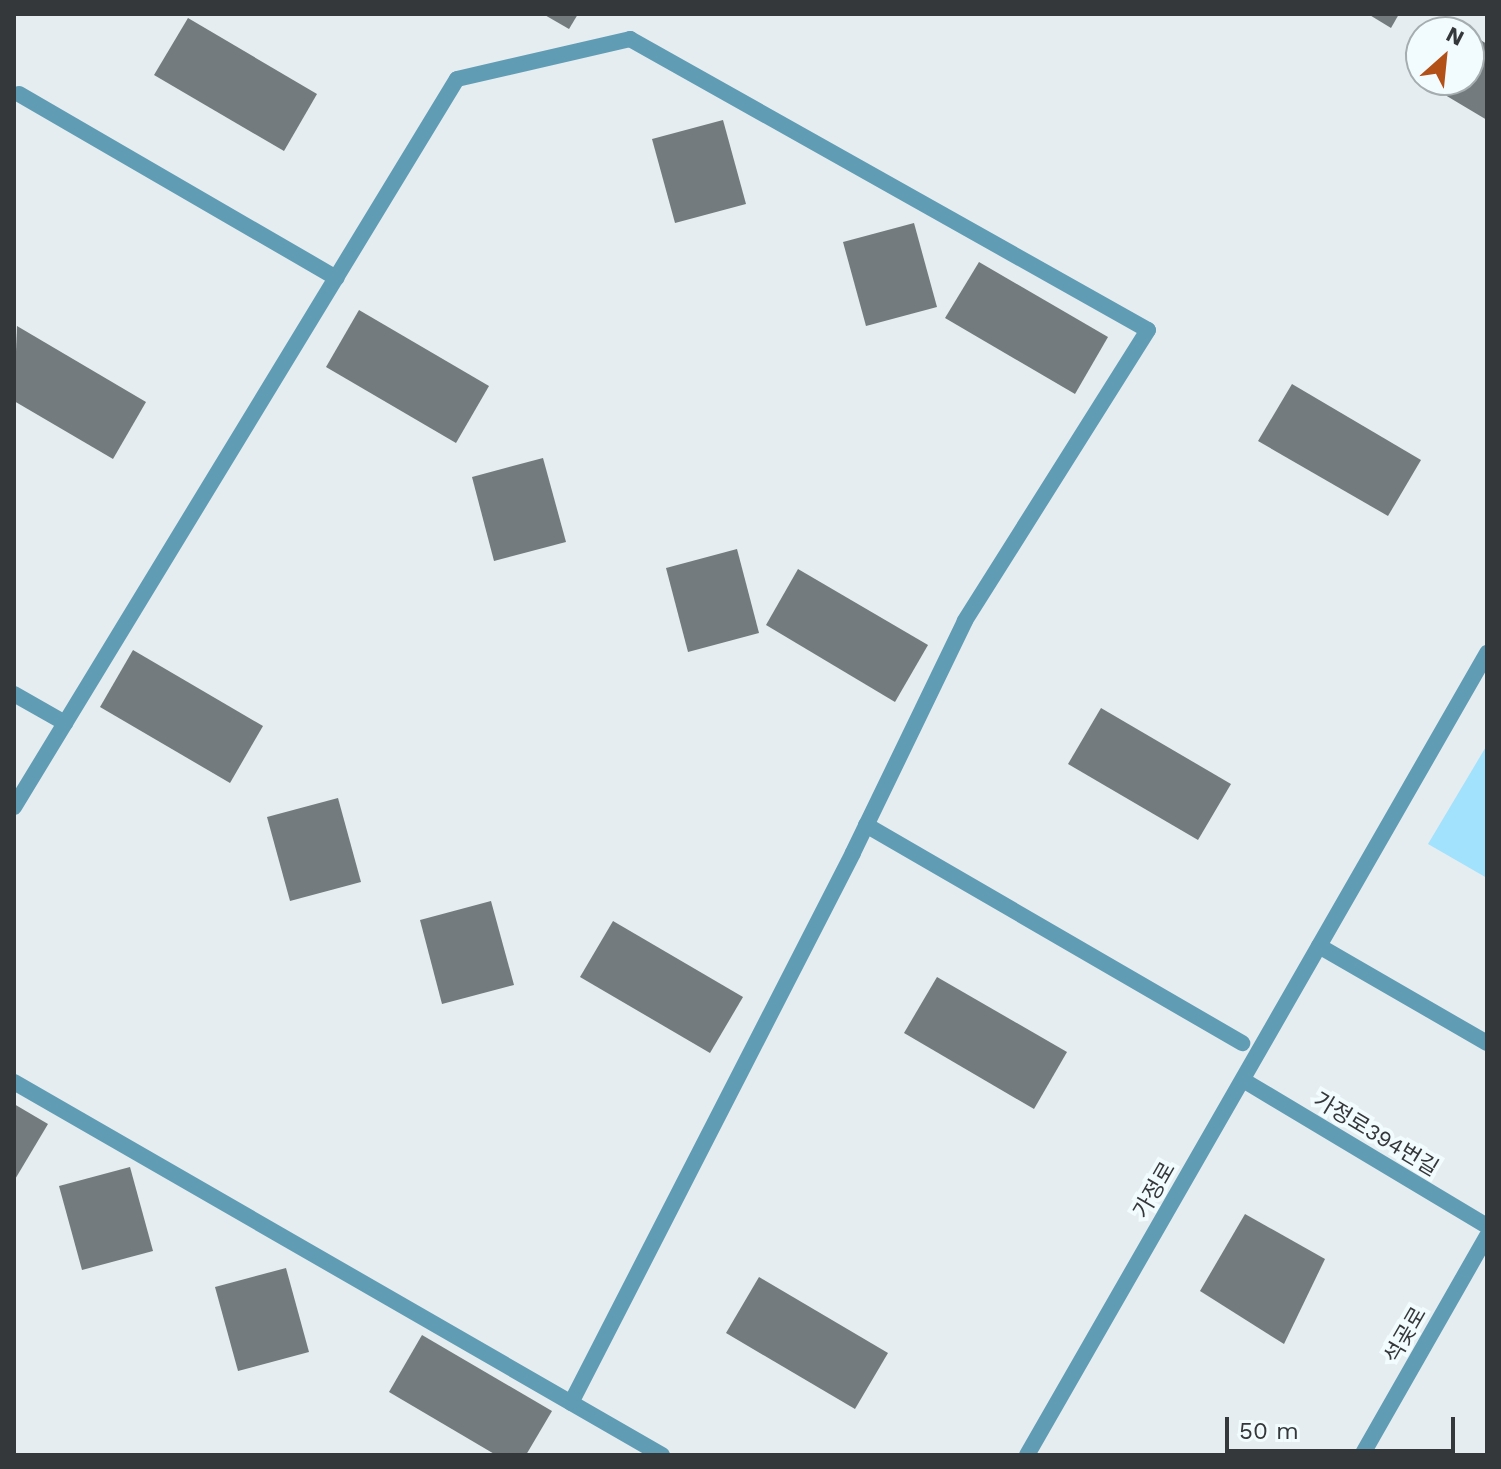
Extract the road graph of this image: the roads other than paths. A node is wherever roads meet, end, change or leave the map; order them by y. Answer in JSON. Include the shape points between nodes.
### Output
{"nodes":[{"id":1,"x":19,"y":94,"type":"dead end"},
{"id":2,"x":336,"y":278,"type":"junction"},
{"id":3,"x":1487,"y":653,"type":"edge"},
{"id":4,"x":14,"y":694,"type":"edge"},
{"id":5,"x":65,"y":723,"type":"junction"},
{"id":6,"x":14,"y":807,"type":"edge"},
{"id":7,"x":866,"y":825,"type":"junction"},
{"id":8,"x":1319,"y":946,"type":"junction"},
{"id":9,"x":1242,"y":1043,"type":"dead end"},
{"id":10,"x":1487,"y":1043,"type":"edge"},
{"id":11,"x":1243,"y":1080,"type":"junction"},
{"id":12,"x":14,"y":1082,"type":"edge"},
{"id":13,"x":1487,"y":1226,"type":"edge"},
{"id":14,"x":1487,"y":1236,"type":"edge"},
{"id":15,"x":571,"y":1403,"type":"junction"},
{"id":16,"x":662,"y":1455,"type":"edge"},
{"id":17,"x":1027,"y":1455,"type":"edge"},
{"id":18,"x":1362,"y":1455,"type":"edge"}],
"edges":[{"from":1,"to":2,"type":"street"},
{"from":2,"to":5,"type":"street"},
{"from":2,"to":7,"type":"street","via":[[457,79],[630,39],[1148,330],[965,621]]},
{"from":3,"to":8,"type":"street","name":"가정로"},
{"from":4,"to":5,"type":"street"},
{"from":5,"to":6,"type":"street"},
{"from":7,"to":9,"type":"street"},
{"from":7,"to":15,"type":"street"},
{"from":8,"to":10,"type":"street"},
{"from":8,"to":11,"type":"street","name":"가정로"},
{"from":11,"to":13,"type":"street","name":"가정로394번길"},
{"from":11,"to":17,"type":"street","name":"가정로"},
{"from":12,"to":15,"type":"street"},
{"from":14,"to":18,"type":"street","name":"석곶로"},
{"from":15,"to":16,"type":"street"}]}
